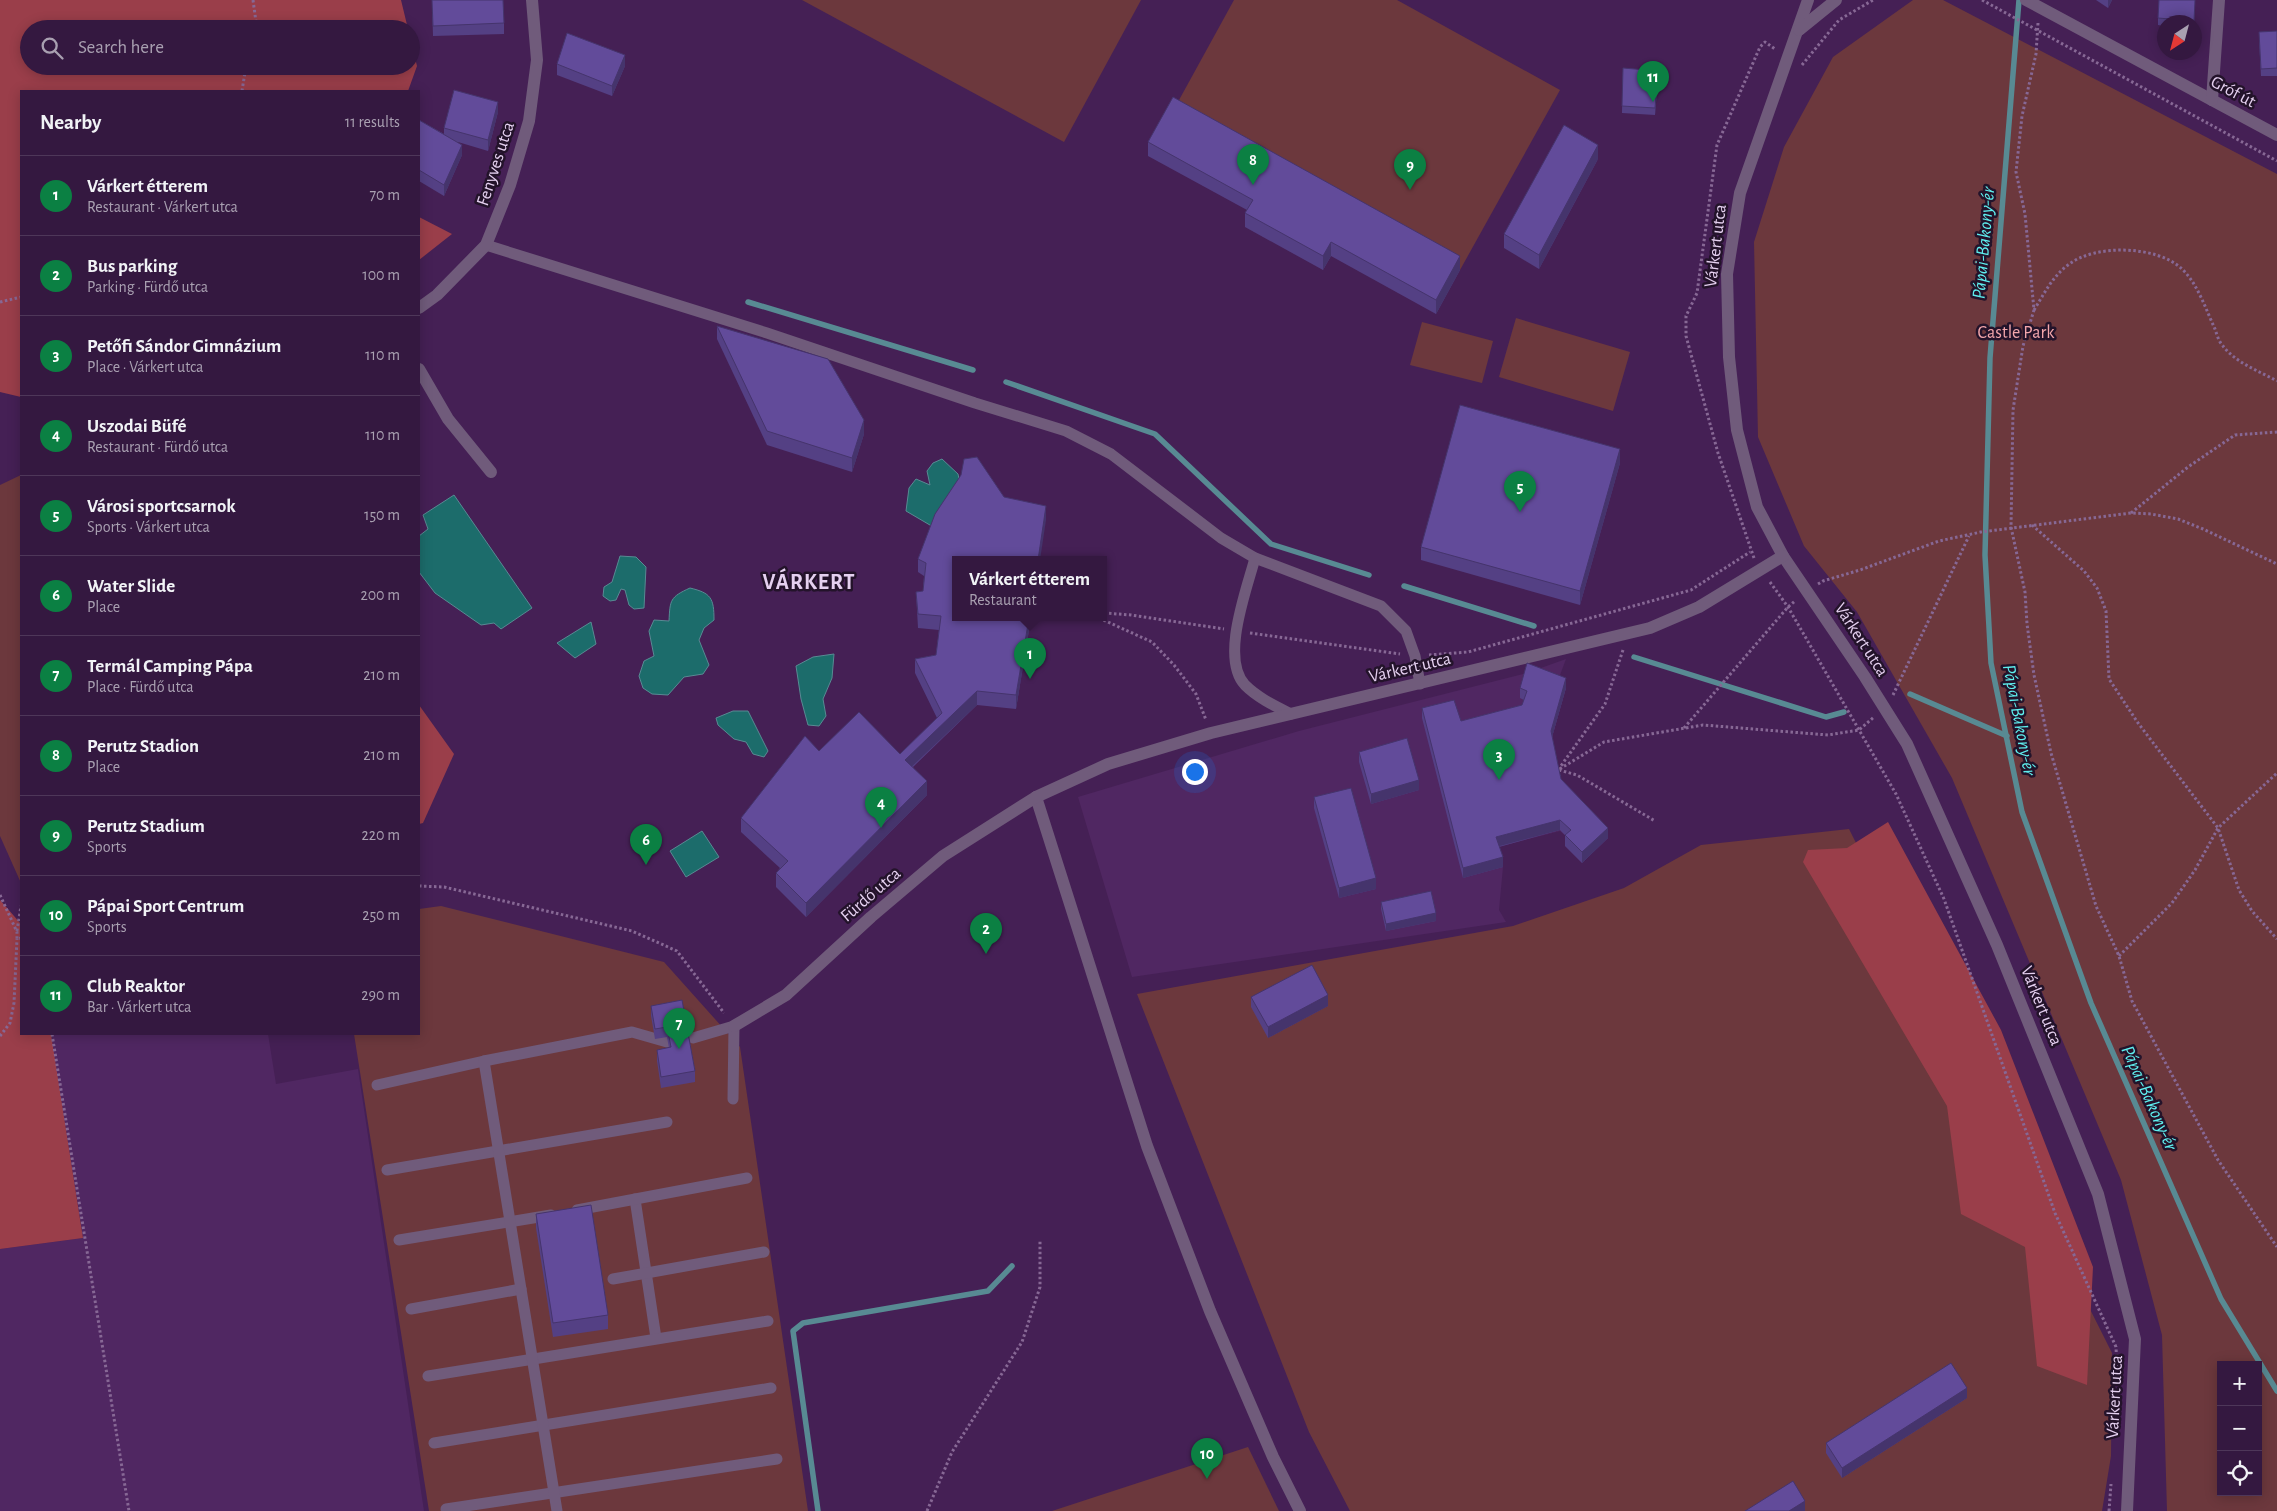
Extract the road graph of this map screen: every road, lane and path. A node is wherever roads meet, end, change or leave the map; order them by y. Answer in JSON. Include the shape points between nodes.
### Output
{"nodes":[{"id":1,"x":253,"y":0,"type":"edge"},
{"id":2,"x":532,"y":0,"type":"edge"},
{"id":3,"x":1808,"y":0,"type":"edge"},
{"id":4,"x":1836,"y":0,"type":"edge"},
{"id":5,"x":1982,"y":0,"type":"edge"},
{"id":6,"x":2026,"y":0,"type":"edge"},
{"id":7,"x":2220,"y":0,"type":"edge"},
{"id":8,"x":2040,"y":7,"type":"junction"},
{"id":9,"x":256,"y":20,"type":"edge"},
{"id":10,"x":1799,"y":30,"type":"junction"},
{"id":11,"x":2037,"y":30,"type":"junction"},
{"id":12,"x":245,"y":75,"type":"edge"},
{"id":13,"x":242,"y":90,"type":"edge"},
{"id":14,"x":2212,"y":100,"type":"junction"},
{"id":15,"x":2277,"y":135,"type":"edge"},
{"id":16,"x":2277,"y":161,"type":"edge"},
{"id":17,"x":486,"y":245,"type":"junction"},
{"id":18,"x":20,"y":297,"type":"edge"},
{"id":19,"x":0,"y":302,"type":"edge"},
{"id":20,"x":420,"y":307,"type":"edge"},
{"id":21,"x":2034,"y":310,"type":"junction"},
{"id":22,"x":420,"y":371,"type":"edge"},
{"id":23,"x":2277,"y":381,"type":"edge"},
{"id":24,"x":2277,"y":432,"type":"edge"},
{"id":25,"x":491,"y":472,"type":"dead end"},
{"id":26,"x":2131,"y":513,"type":"junction"},
{"id":27,"x":2032,"y":524,"type":"junction"},
{"id":28,"x":2011,"y":527,"type":"junction"},
{"id":29,"x":1969,"y":536,"type":"junction"},
{"id":30,"x":1750,"y":552,"type":"dead end"},
{"id":31,"x":1783,"y":556,"type":"junction"},
{"id":32,"x":1255,"y":558,"type":"junction"},
{"id":33,"x":2277,"y":564,"type":"edge"},
{"id":34,"x":1808,"y":591,"type":"junction"},
{"id":35,"x":1107,"y":613,"type":"edge"},
{"id":36,"x":1106,"y":621,"type":"edge"},
{"id":37,"x":1236,"y":631,"type":"junction"},
{"id":38,"x":1629,"y":632,"type":"junction"},
{"id":39,"x":1415,"y":656,"type":"junction"},
{"id":40,"x":1420,"y":684,"type":"junction"},
{"id":41,"x":1884,"y":708,"type":"junction"},
{"id":42,"x":1291,"y":714,"type":"junction"},
{"id":43,"x":1684,"y":728,"type":"junction"},
{"id":44,"x":1211,"y":733,"type":"junction"},
{"id":45,"x":1558,"y":770,"type":"junction"},
{"id":46,"x":2277,"y":773,"type":"edge"},
{"id":47,"x":1036,"y":797,"type":"junction"},
{"id":48,"x":1655,"y":822,"type":"dead end"},
{"id":49,"x":2218,"y":828,"type":"junction"},
{"id":50,"x":420,"y":886,"type":"edge"},
{"id":51,"x":0,"y":895,"type":"edge"},
{"id":52,"x":20,"y":912,"type":"edge"},
{"id":53,"x":17,"y":932,"type":"junction"},
{"id":54,"x":19,"y":938,"type":"edge"},
{"id":55,"x":2277,"y":939,"type":"edge"},
{"id":56,"x":2119,"y":956,"type":"junction"},
{"id":57,"x":734,"y":1026,"type":"junction"},
{"id":58,"x":52,"y":1035,"type":"edge"},
{"id":59,"x":0,"y":1036,"type":"edge"},
{"id":60,"x":693,"y":1038,"type":"dead end"},
{"id":61,"x":667,"y":1042,"type":"edge"},
{"id":62,"x":484,"y":1061,"type":"junction"},
{"id":63,"x":377,"y":1085,"type":"dead end"},
{"id":64,"x":733,"y":1099,"type":"dead end"},
{"id":65,"x":667,"y":1122,"type":"dead end"},
{"id":66,"x":498,"y":1151,"type":"junction"},
{"id":67,"x":387,"y":1170,"type":"dead end"},
{"id":68,"x":747,"y":1178,"type":"dead end"},
{"id":69,"x":635,"y":1199,"type":"junction"},
{"id":70,"x":510,"y":1223,"type":"junction"},
{"id":71,"x":399,"y":1240,"type":"dead end"},
{"id":72,"x":1040,"y":1240,"type":"dead end"},
{"id":73,"x":2277,"y":1247,"type":"edge"},
{"id":74,"x":764,"y":1252,"type":"dead end"},
{"id":75,"x":646,"y":1273,"type":"junction"},
{"id":76,"x":613,"y":1279,"type":"dead end"},
{"id":77,"x":521,"y":1289,"type":"junction"},
{"id":78,"x":411,"y":1310,"type":"dead end"},
{"id":79,"x":768,"y":1321,"type":"dead end"},
{"id":80,"x":656,"y":1338,"type":"junction"},
{"id":81,"x":532,"y":1358,"type":"junction"},
{"id":82,"x":428,"y":1376,"type":"dead end"},
{"id":83,"x":771,"y":1388,"type":"dead end"},
{"id":84,"x":543,"y":1424,"type":"junction"},
{"id":85,"x":434,"y":1443,"type":"dead end"},
{"id":86,"x":777,"y":1459,"type":"dead end"},
{"id":87,"x":554,"y":1493,"type":"junction"},
{"id":88,"x":446,"y":1509,"type":"dead end"},
{"id":89,"x":129,"y":1511,"type":"edge"},
{"id":90,"x":558,"y":1511,"type":"edge"},
{"id":91,"x":927,"y":1511,"type":"edge"},
{"id":92,"x":1300,"y":1511,"type":"edge"},
{"id":93,"x":2127,"y":1511,"type":"edge"}],
"edges":[{"from":1,"to":9,"type":"path"},
{"from":2,"to":17,"type":"street","name":"Fenyves utca","via":[[537,60],[529,121],[510,185]]},
{"from":3,"to":10,"type":"street","name":"Várkert utca"},
{"from":4,"to":10,"type":"street"},
{"from":5,"to":11,"type":"path"},
{"from":6,"to":8,"type":"street","name":"Gróf út"},
{"from":7,"to":14,"type":"street"},
{"from":8,"to":11,"type":"path"},
{"from":8,"to":14,"type":"street","name":"Gróf út"},
{"from":10,"to":31,"type":"street","name":"Várkert utca","via":[[1740,193],[1727,274],[1729,357],[1737,430],[1756,507]]},
{"from":11,"to":16,"type":"path"},
{"from":11,"to":21,"type":"path","via":[[2036,54],[2022,116],[2016,172],[2025,214]]},
{"from":12,"to":13,"type":"path"},
{"from":14,"to":15,"type":"street","name":"Gróf út"},
{"from":17,"to":20,"type":"street","name":"Fenyves utca","via":[[437,295]]},
{"from":17,"to":32,"type":"lane","via":[[1066,431],[1111,454],[1221,538]]},
{"from":18,"to":19,"type":"path"},
{"from":21,"to":23,"type":"path","via":[[2056,274],[2084,255],[2130,250],[2159,256],[2182,269],[2196,289],[2222,346],[2238,361]]},
{"from":21,"to":28,"type":"path","via":[[2023,346],[2013,410]]},
{"from":22,"to":25,"type":"street","via":[[448,419]]},
{"from":24,"to":26,"type":"path","via":[[2245,433],[2224,441]]},
{"from":26,"to":27,"type":"path"},
{"from":26,"to":33,"type":"path","via":[[2178,519],[2204,528]]},
{"from":27,"to":28,"type":"path"},
{"from":27,"to":49,"type":"path","via":[[2098,588],[2106,611],[2109,679],[2138,723]]},
{"from":28,"to":29,"type":"path"},
{"from":28,"to":56,"type":"path","via":[[2025,592],[2034,675],[2051,753],[2096,906]]},
{"from":29,"to":34,"type":"path","via":[[1939,541],[1822,581]]},
{"from":29,"to":41,"type":"path","via":[[1899,686]]},
{"from":30,"to":39,"type":"path","via":[[1691,590],[1468,652]]},
{"from":31,"to":34,"type":"street","name":"Várkert utca"},
{"from":31,"to":38,"type":"street","name":"Várkert utca","via":[[1699,607],[1650,628]]},
{"from":32,"to":37,"type":"lane"},
{"from":32,"to":39,"type":"lane","via":[[1382,606],[1406,631]]},
{"from":34,"to":41,"type":"street","name":"Várkert utca"},
{"from":34,"to":43,"type":"path","via":[[1788,607]]},
{"from":35,"to":37,"type":"path"},
{"from":36,"to":44,"type":"path","via":[[1152,642],[1174,665],[1196,694]]},
{"from":37,"to":39,"type":"path"},
{"from":37,"to":42,"type":"lane","via":[[1237,670],[1244,684]]},
{"from":38,"to":40,"type":"street","name":"Várkert utca"},
{"from":38,"to":45,"type":"path","via":[[1605,704]]},
{"from":39,"to":40,"type":"lane"},
{"from":40,"to":42,"type":"street","name":"Várkert utca"},
{"from":41,"to":43,"type":"path","via":[[1859,730],[1828,735],[1703,725]]},
{"from":41,"to":93,"type":"street","name":"Várkert utca","via":[[1907,744],[1997,945],[2098,1194],[2135,1339]]},
{"from":42,"to":44,"type":"street","name":"Várkert utca"},
{"from":43,"to":45,"type":"path","via":[[1604,742]]},
{"from":44,"to":47,"type":"street","name":"Várkert utca","via":[[1108,764]]},
{"from":45,"to":48,"type":"path","via":[[1576,775]]},
{"from":46,"to":49,"type":"path"},
{"from":47,"to":57,"type":"street","name":"Fürdő utca","via":[[943,856],[786,995]]},
{"from":47,"to":92,"type":"street","via":[[1147,1146],[1210,1312]]},
{"from":49,"to":55,"type":"path","via":[[2239,890],[2252,912]]},
{"from":49,"to":56,"type":"path","via":[[2172,903]]},
{"from":50,"to":57,"type":"path","via":[[444,888],[632,931],[677,951]]},
{"from":51,"to":53,"type":"path"},
{"from":52,"to":53,"type":"path"},
{"from":53,"to":54,"type":"path"},
{"from":54,"to":59,"type":"path","via":[[14,1003],[10,1022]]},
{"from":56,"to":73,"type":"path","via":[[2132,1001],[2145,1026],[2218,1160]]},
{"from":57,"to":60,"type":"lane"},
{"from":57,"to":64,"type":"lane"},
{"from":58,"to":89,"type":"path"},
{"from":61,"to":62,"type":"lane","via":[[632,1032]]},
{"from":62,"to":63,"type":"lane"},
{"from":62,"to":66,"type":"lane"},
{"from":65,"to":66,"type":"lane"},
{"from":66,"to":67,"type":"lane"},
{"from":66,"to":70,"type":"lane"},
{"from":68,"to":69,"type":"lane"},
{"from":69,"to":70,"type":"lane"},
{"from":69,"to":75,"type":"lane"},
{"from":70,"to":71,"type":"lane"},
{"from":70,"to":77,"type":"lane"},
{"from":72,"to":91,"type":"path","via":[[1040,1287],[1022,1342],[952,1452]]},
{"from":74,"to":75,"type":"lane"},
{"from":75,"to":76,"type":"lane"},
{"from":75,"to":80,"type":"lane"},
{"from":77,"to":78,"type":"lane"},
{"from":77,"to":81,"type":"lane"},
{"from":79,"to":80,"type":"lane"},
{"from":80,"to":81,"type":"lane"},
{"from":81,"to":82,"type":"lane"},
{"from":81,"to":84,"type":"lane"},
{"from":83,"to":84,"type":"lane"},
{"from":84,"to":85,"type":"lane"},
{"from":84,"to":87,"type":"lane"},
{"from":86,"to":87,"type":"lane"},
{"from":87,"to":88,"type":"lane"},
{"from":87,"to":90,"type":"lane"}]}
